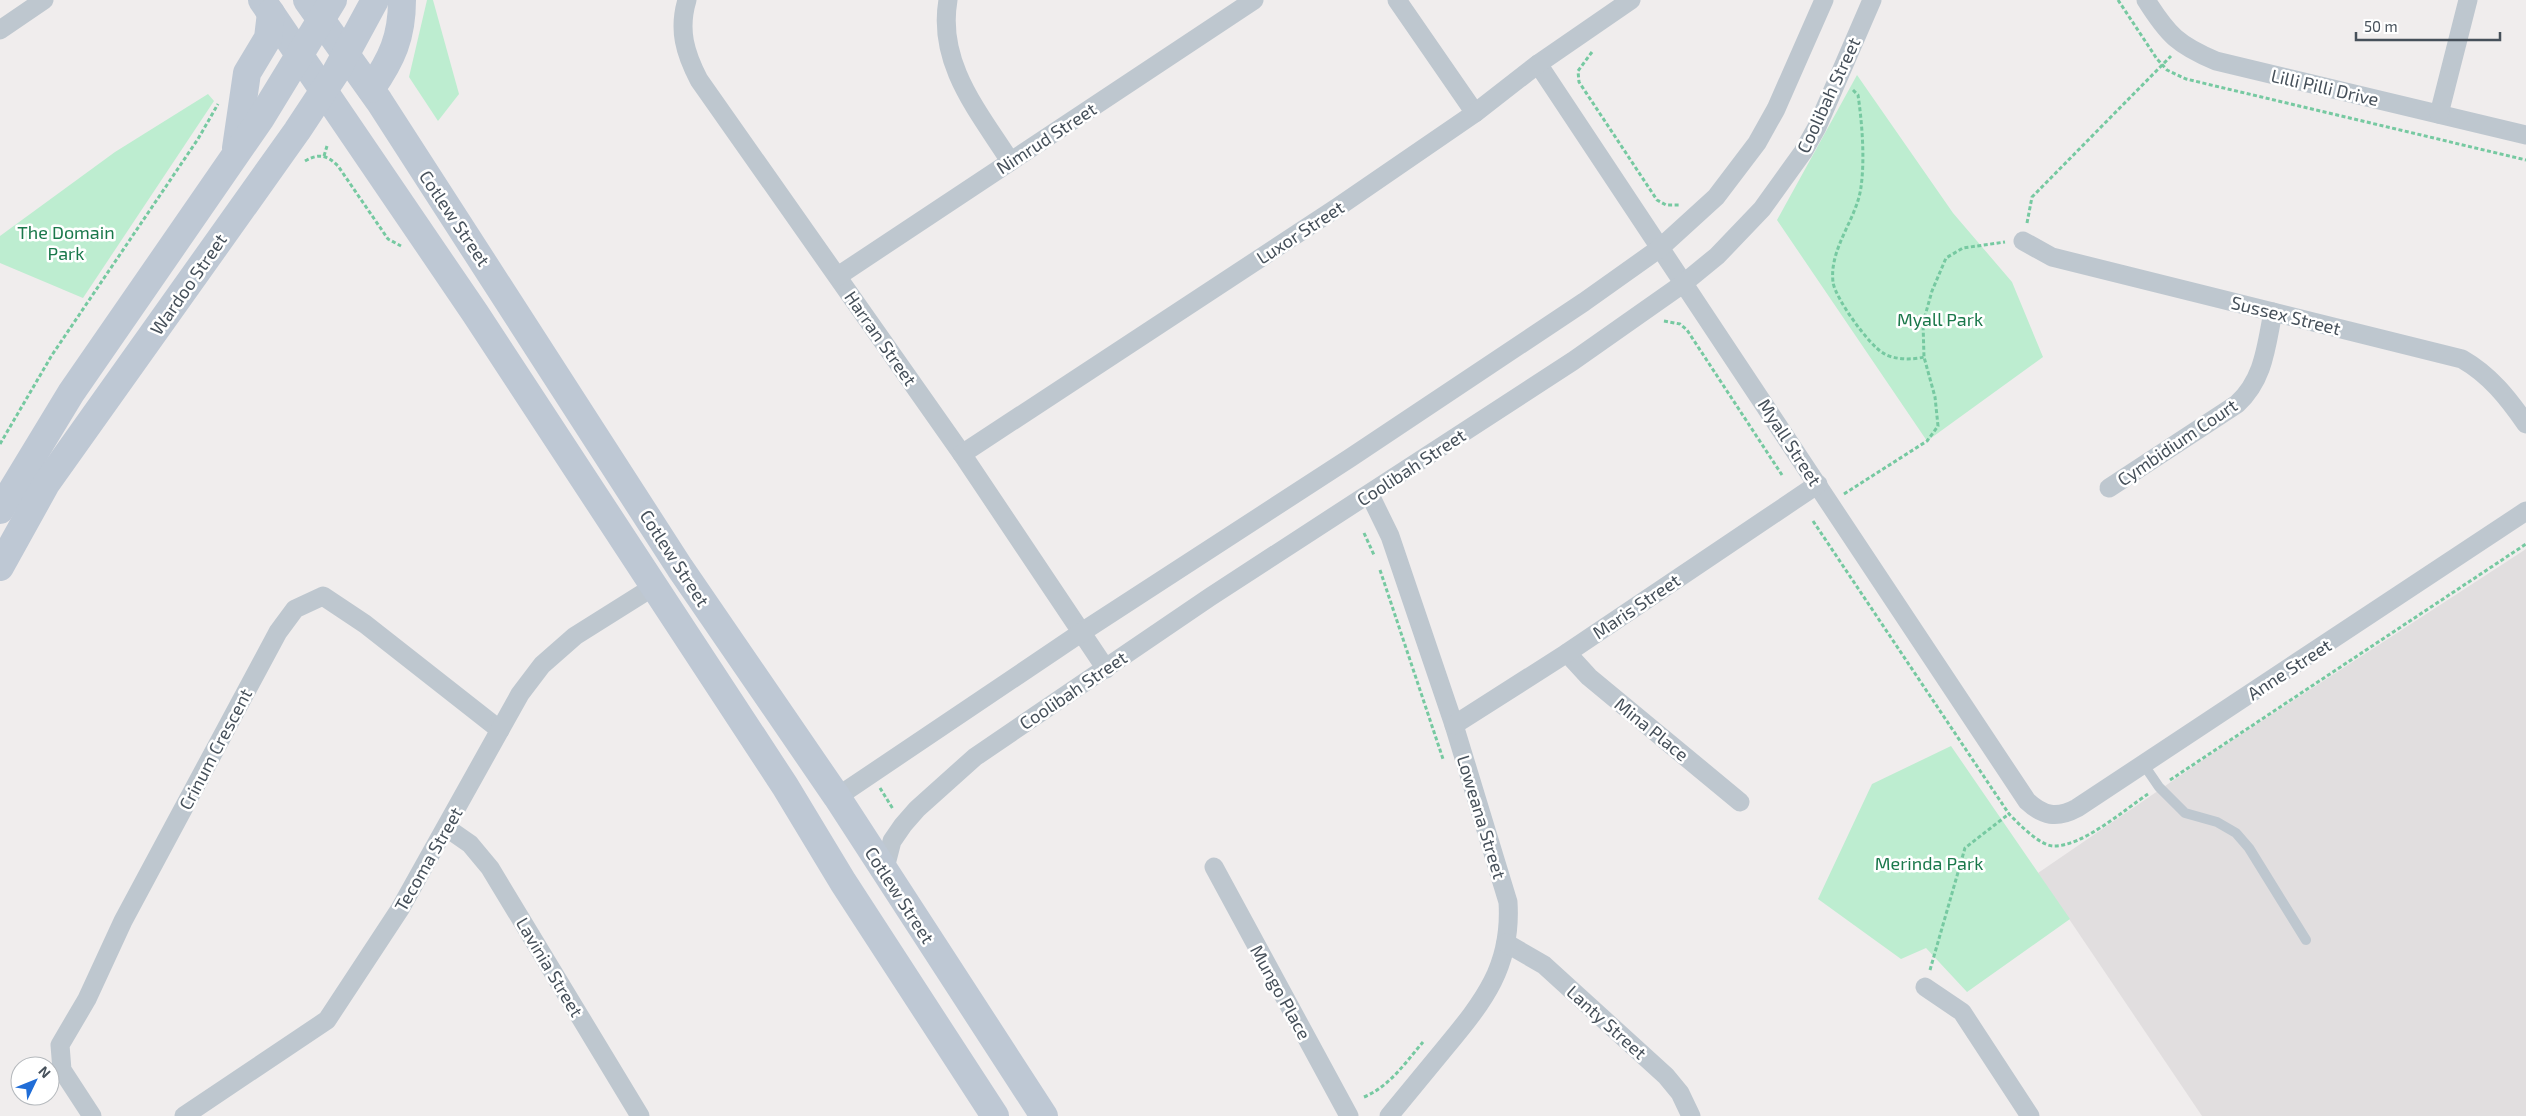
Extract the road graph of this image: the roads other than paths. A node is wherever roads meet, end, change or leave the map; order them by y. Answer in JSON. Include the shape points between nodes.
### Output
{"nodes":[{"id":1,"x":44,"y":0,"type":"edge"},
{"id":2,"x":375,"y":0,"type":"edge"},
{"id":3,"x":402,"y":0,"type":"edge"},
{"id":4,"x":687,"y":0,"type":"edge"},
{"id":5,"x":948,"y":0,"type":"edge"},
{"id":6,"x":1254,"y":0,"type":"edge"},
{"id":7,"x":1397,"y":0,"type":"edge"},
{"id":8,"x":1630,"y":0,"type":"edge"},
{"id":9,"x":1824,"y":0,"type":"edge"},
{"id":10,"x":1872,"y":0,"type":"edge"},
{"id":11,"x":2146,"y":0,"type":"edge"},
{"id":12,"x":2468,"y":0,"type":"edge"},
{"id":13,"x":266,"y":6,"type":"edge"},
{"id":14,"x":320,"y":6,"type":"edge"},
{"id":15,"x":0,"y":30,"type":"edge"},
{"id":16,"x":300,"y":54,"type":"junction"},
{"id":17,"x":346,"y":54,"type":"junction"},
{"id":18,"x":1538,"y":64,"type":"junction"},
{"id":19,"x":370,"y":89,"type":"junction"},
{"id":20,"x":324,"y":90,"type":"junction"},
{"id":21,"x":1475,"y":113,"type":"junction"},
{"id":22,"x":2439,"y":114,"type":"junction"},
{"id":23,"x":2526,"y":135,"type":"edge"},
{"id":24,"x":235,"y":155,"type":"junction"},
{"id":25,"x":1010,"y":161,"type":"junction"},
{"id":26,"x":2023,"y":241,"type":"road end"},
{"id":27,"x":1660,"y":248,"type":"junction"},
{"id":28,"x":838,"y":276,"type":"junction"},
{"id":29,"x":1684,"y":283,"type":"junction"},
{"id":30,"x":2273,"y":312,"type":"junction"},
{"id":31,"x":2526,"y":424,"type":"edge"},
{"id":32,"x":962,"y":454,"type":"junction"},
{"id":33,"x":1818,"y":484,"type":"junction"},
{"id":34,"x":2110,"y":488,"type":"dead end"},
{"id":35,"x":1370,"y":494,"type":"junction"},
{"id":36,"x":0,"y":510,"type":"edge"},
{"id":37,"x":2526,"y":511,"type":"edge"},
{"id":38,"x":0,"y":567,"type":"edge"},
{"id":39,"x":653,"y":587,"type":"junction"},
{"id":40,"x":1082,"y":632,"type":"junction"},
{"id":41,"x":1567,"y":652,"type":"junction"},
{"id":42,"x":1106,"y":669,"type":"junction"},
{"id":43,"x":1454,"y":725,"type":"junction"},
{"id":44,"x":500,"y":730,"type":"junction"},
{"id":45,"x":2144,"y":765,"type":"junction"},
{"id":46,"x":836,"y":797,"type":"junction"},
{"id":47,"x":1740,"y":802,"type":"dead end"},
{"id":48,"x":2048,"y":815,"type":"joint"},
{"id":49,"x":447,"y":828,"type":"junction"},
{"id":50,"x":1214,"y":867,"type":"dead end"},
{"id":51,"x":884,"y":872,"type":"junction"},
{"id":52,"x":843,"y":882,"type":"junction"},
{"id":53,"x":2306,"y":940,"type":"dead end"},
{"id":54,"x":1506,"y":943,"type":"junction"},
{"id":55,"x":1925,"y":987,"type":"road end"},
{"id":56,"x":92,"y":1116,"type":"edge"},
{"id":57,"x":184,"y":1116,"type":"edge"},
{"id":58,"x":640,"y":1116,"type":"edge"},
{"id":59,"x":995,"y":1116,"type":"edge"},
{"id":60,"x":1044,"y":1116,"type":"edge"},
{"id":61,"x":1349,"y":1116,"type":"edge"},
{"id":62,"x":1389,"y":1116,"type":"edge"},
{"id":63,"x":1691,"y":1116,"type":"edge"},
{"id":64,"x":2030,"y":1116,"type":"edge"}],
"edges":[{"from":1,"to":15,"type":"street"},
{"from":2,"to":17,"type":"main road","name":"Wardoo Street"},
{"from":3,"to":19,"type":"main road","via":[[402,25],[387,66]]},
{"from":4,"to":28,"type":"street","name":"Harran Street","via":[[682,35],[699,80]]},
{"from":5,"to":25,"type":"street","via":[[945,34],[955,72]]},
{"from":6,"to":25,"type":"street","name":"Nimrud Street"},
{"from":7,"to":21,"type":"street"},
{"from":8,"to":18,"type":"street","name":"Luxor Street"},
{"from":9,"to":27,"type":"street","via":[[1776,109],[1756,143],[1716,197]]},
{"from":10,"to":29,"type":"street","name":"Coolibah Street","via":[[1803,152],[1741,233]]},
{"from":11,"to":22,"type":"street","name":"Lilli Pilli Drive","via":[[2182,45],[2216,61]]},
{"from":12,"to":22,"type":"street"},
{"from":13,"to":16,"type":"main road","name":"Cotlew Street"},
{"from":13,"to":24,"type":"main road","via":[[268,38],[247,73]]},
{"from":14,"to":16,"type":"main road","name":"Wardoo Street"},
{"from":14,"to":17,"type":"main road","name":"Cotlew Street"},
{"from":16,"to":20,"type":"main road","name":"Cotlew Street"},
{"from":16,"to":24,"type":"main road","name":"Wardoo Street"},
{"from":17,"to":19,"type":"main road","name":"Cotlew Street"},
{"from":17,"to":20,"type":"main road","name":"Wardoo Street"},
{"from":18,"to":21,"type":"street","name":"Luxor Street"},
{"from":18,"to":27,"type":"street","name":"Myall Street"},
{"from":19,"to":46,"type":"main road","name":"Cotlew Street","via":[[680,568]]},
{"from":20,"to":38,"type":"main road","name":"Wardoo Street","via":[[46,484]]},
{"from":20,"to":39,"type":"main road","name":"Cotlew Street","via":[[470,306]]},
{"from":21,"to":32,"type":"street","name":"Luxor Street"},
{"from":22,"to":23,"type":"street","name":"Lilli Pilli Drive"},
{"from":24,"to":36,"type":"main road","name":"Wardoo Street","via":[[71,393]]},
{"from":25,"to":28,"type":"street","name":"Nimrud Street"},
{"from":26,"to":30,"type":"street","name":"Sussex Street","via":[[2052,258]]},
{"from":27,"to":29,"type":"street","name":"Myall Street"},
{"from":27,"to":40,"type":"street","via":[[1366,447]]},
{"from":28,"to":32,"type":"street","name":"Harran Street"},
{"from":29,"to":33,"type":"street","name":"Myall Street"},
{"from":29,"to":35,"type":"street","name":"Coolibah Street","via":[[1573,361]]},
{"from":30,"to":31,"type":"street","name":"Sussex Street","via":[[2462,359],[2496,385]]},
{"from":30,"to":34,"type":"street","name":"Cymbidium Court","via":[[2260,373],[2248,394]]},
{"from":32,"to":40,"type":"street","name":"Harran Street"},
{"from":33,"to":41,"type":"street","name":"Maris Street"},
{"from":33,"to":48,"type":"street","name":"Myall Street","via":[[2027,801]]},
{"from":35,"to":42,"type":"street","name":"Coolibah Street","via":[[1210,597]]},
{"from":35,"to":43,"type":"street","name":"Loweana Street","via":[[1390,536]]},
{"from":37,"to":45,"type":"street","name":"Anne Street"},
{"from":39,"to":44,"type":"street","name":"Tecoma Street","via":[[575,636],[542,664]]},
{"from":39,"to":52,"type":"main road","name":"Cotlew Street","via":[[785,786]]},
{"from":40,"to":42,"type":"street","name":"Harran Street"},
{"from":40,"to":46,"type":"street"},
{"from":41,"to":43,"type":"street","name":"Maris Street"},
{"from":41,"to":47,"type":"street","name":"Mina Place","via":[[1589,677]]},
{"from":42,"to":51,"type":"street","name":"Coolibah Street","via":[[975,757],[935,792],[892,841]]},
{"from":43,"to":54,"type":"street","name":"Loweana Street","via":[[1508,902]]},
{"from":44,"to":49,"type":"street","name":"Tecoma Street"},
{"from":44,"to":56,"type":"street","name":"Crinum Crescent","via":[[365,624],[323,596],[295,609],[278,632],[123,921],[87,999],[60,1044],[62,1070]]},
{"from":45,"to":48,"type":"street","name":"Anne Street","via":[[2068,813]]},
{"from":45,"to":53,"type":"lane","via":[[2159,787],[2185,813],[2217,822],[2236,833],[2249,848]]},
{"from":46,"to":51,"type":"main road","name":"Cotlew Street"},
{"from":46,"to":52,"type":"main road","via":[[824,809],[821,826],[839,856]]},
{"from":49,"to":57,"type":"street","name":"Tecoma Street","via":[[400,909],[327,1020]]},
{"from":49,"to":58,"type":"street","name":"Lavinia Street","via":[[470,844],[490,868]]},
{"from":50,"to":61,"type":"street","name":"Mungo Place"},
{"from":51,"to":60,"type":"main road","name":"Cotlew Street"},
{"from":52,"to":59,"type":"main road","name":"Cotlew Street"},
{"from":54,"to":62,"type":"street","name":"Loweana Street","via":[[1498,971],[1480,1006]]},
{"from":54,"to":63,"type":"street","name":"Lanty Street","via":[[1544,965],[1666,1076],[1680,1093]]},
{"from":55,"to":64,"type":"street","via":[[1962,1012]]}]}
